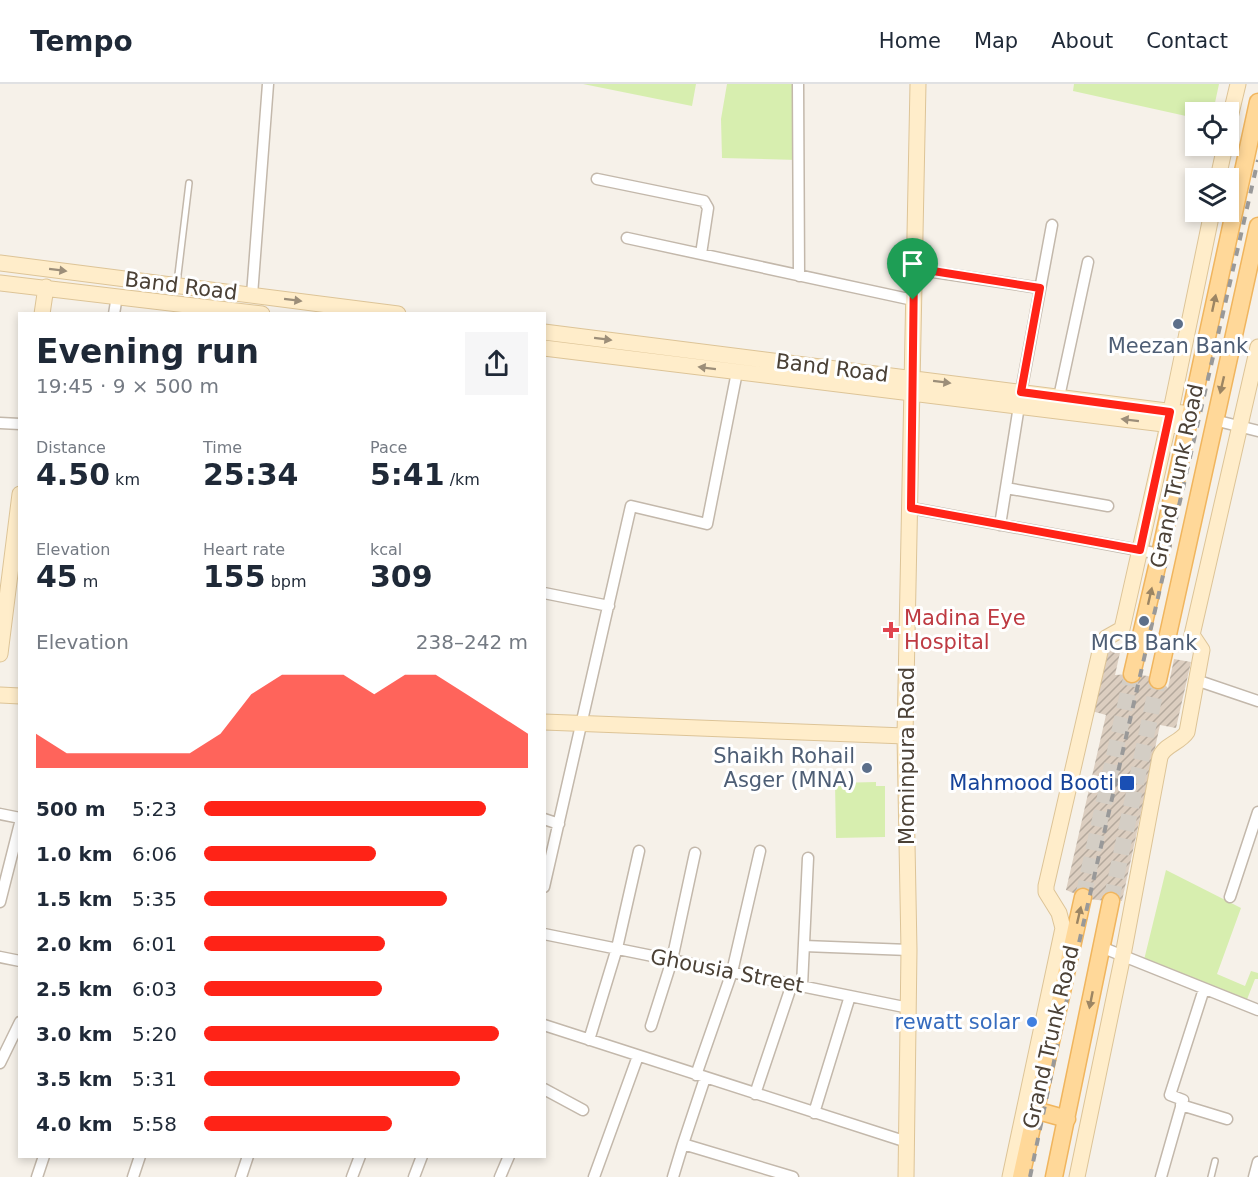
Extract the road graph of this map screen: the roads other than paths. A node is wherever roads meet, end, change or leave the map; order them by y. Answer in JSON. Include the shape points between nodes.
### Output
{"nodes":[{"id":1,"x":268,"y":84,"type":"edge"},
{"id":2,"x":798,"y":84,"type":"edge"},
{"id":3,"x":918,"y":84,"type":"edge"},
{"id":4,"x":1238,"y":84,"type":"edge"},
{"id":5,"x":1234,"y":102,"type":"edge"},
{"id":6,"x":1258,"y":102,"type":"edge"},
{"id":7,"x":597,"y":179,"type":"dead end"},
{"id":8,"x":189,"y":183,"type":"dead end"},
{"id":9,"x":1210,"y":222,"type":"edge"},
{"id":10,"x":1052,"y":225,"type":"dead end"},
{"id":11,"x":1258,"y":226,"type":"edge"},
{"id":12,"x":627,"y":238,"type":"dead end"},
{"id":13,"x":701,"y":254,"type":"junction"},
{"id":14,"x":1088,"y":262,"type":"dead end"},
{"id":15,"x":0,"y":263,"type":"edge"},
{"id":16,"x":914,"y":268,"type":"junction"},
{"id":17,"x":799,"y":276,"type":"junction"},
{"id":18,"x":0,"y":282,"type":"edge"},
{"id":19,"x":177,"y":285,"type":"junction"},
{"id":20,"x":46,"y":287,"type":"junction"},
{"id":21,"x":1040,"y":288,"type":"junction"},
{"id":22,"x":252,"y":295,"type":"junction"},
{"id":23,"x":117,"y":296,"type":"junction"},
{"id":24,"x":913,"y":300,"type":"junction"},
{"id":25,"x":222,"y":311,"type":"edge"},
{"id":26,"x":42,"y":312,"type":"edge"},
{"id":27,"x":114,"y":312,"type":"edge"},
{"id":28,"x":383,"y":312,"type":"edge"},
{"id":29,"x":546,"y":332,"type":"edge"},
{"id":30,"x":1258,"y":347,"type":"edge"},
{"id":31,"x":546,"y":348,"type":"edge"},
{"id":32,"x":737,"y":372,"type":"junction"},
{"id":33,"x":912,"y":386,"type":"junction"},
{"id":34,"x":1059,"y":397,"type":"junction"},
{"id":35,"x":1020,"y":399,"type":"junction"},
{"id":36,"x":1169,"y":418,"type":"junction"},
{"id":37,"x":1214,"y":420,"type":"junction"},
{"id":38,"x":1189,"y":421,"type":"junction"},
{"id":39,"x":0,"y":423,"type":"edge"},
{"id":40,"x":18,"y":424,"type":"edge"},
{"id":41,"x":1240,"y":426,"type":"junction"},
{"id":42,"x":1258,"y":431,"type":"edge"},
{"id":43,"x":1006,"y":488,"type":"junction"},
{"id":44,"x":1108,"y":506,"type":"dead end"},
{"id":45,"x":911,"y":508,"type":"junction"},
{"id":46,"x":18,"y":510,"type":"edge"},
{"id":47,"x":1000,"y":525,"type":"junction"},
{"id":48,"x":1140,"y":550,"type":"junction"},
{"id":49,"x":1160,"y":554,"type":"junction"},
{"id":50,"x":546,"y":593,"type":"edge"},
{"id":51,"x":609,"y":606,"type":"junction"},
{"id":52,"x":0,"y":654,"type":"edge"},
{"id":53,"x":1132,"y":674,"type":"tunnel mouth"},
{"id":54,"x":1158,"y":680,"type":"tunnel mouth"},
{"id":55,"x":1196,"y":680,"type":"junction"},
{"id":56,"x":0,"y":695,"type":"edge"},
{"id":57,"x":18,"y":696,"type":"edge"},
{"id":58,"x":1258,"y":700,"type":"edge"},
{"id":59,"x":546,"y":722,"type":"edge"},
{"id":60,"x":583,"y":723,"type":"junction"},
{"id":61,"x":905,"y":736,"type":"junction"},
{"id":62,"x":1258,"y":812,"type":"edge"},
{"id":63,"x":0,"y":814,"type":"edge"},
{"id":64,"x":18,"y":818,"type":"edge"},
{"id":65,"x":546,"y":820,"type":"edge"},
{"id":66,"x":559,"y":824,"type":"junction"},
{"id":67,"x":18,"y":831,"type":"edge"},
{"id":68,"x":639,"y":851,"type":"dead end"},
{"id":69,"x":760,"y":851,"type":"dead end"},
{"id":70,"x":696,"y":853,"type":"dead end"},
{"id":71,"x":808,"y":858,"type":"dead end"},
{"id":72,"x":546,"y":881,"type":"edge"},
{"id":73,"x":1083,"y":897,"type":"tunnel mouth"},
{"id":74,"x":1230,"y":897,"type":"dead end"},
{"id":75,"x":1111,"y":901,"type":"tunnel mouth"},
{"id":76,"x":0,"y":902,"type":"edge"},
{"id":77,"x":546,"y":934,"type":"edge"},
{"id":78,"x":804,"y":946,"type":"junction"},
{"id":79,"x":1101,"y":947,"type":"junction"},
{"id":80,"x":617,"y":948,"type":"junction"},
{"id":81,"x":909,"y":950,"type":"junction"},
{"id":82,"x":1123,"y":955,"type":"junction"},
{"id":83,"x":0,"y":957,"type":"edge"},
{"id":84,"x":672,"y":960,"type":"junction"},
{"id":85,"x":18,"y":961,"type":"edge"},
{"id":86,"x":732,"y":972,"type":"junction"},
{"id":87,"x":797,"y":985,"type":"junction"},
{"id":88,"x":1204,"y":989,"type":"junction"},
{"id":89,"x":850,"y":996,"type":"junction"},
{"id":90,"x":909,"y":1008,"type":"junction"},
{"id":91,"x":1258,"y":1010,"type":"edge"},
{"id":92,"x":546,"y":1025,"type":"edge"},
{"id":93,"x":18,"y":1026,"type":"edge"},
{"id":94,"x":651,"y":1026,"type":"dead end"},
{"id":95,"x":589,"y":1040,"type":"junction"},
{"id":96,"x":638,"y":1056,"type":"junction"},
{"id":97,"x":0,"y":1063,"type":"edge"},
{"id":98,"x":701,"y":1076,"type":"junction"},
{"id":99,"x":546,"y":1090,"type":"edge"},
{"id":100,"x":755,"y":1094,"type":"junction"},
{"id":101,"x":1181,"y":1106,"type":"junction"},
{"id":102,"x":583,"y":1110,"type":"dead end"},
{"id":103,"x":1035,"y":1110,"type":"junction"},
{"id":104,"x":814,"y":1113,"type":"junction"},
{"id":105,"x":1067,"y":1119,"type":"junction"},
{"id":106,"x":1227,"y":1119,"type":"dead end"},
{"id":107,"x":907,"y":1142,"type":"junction"},
{"id":108,"x":683,"y":1144,"type":"junction"},
{"id":109,"x":43,"y":1158,"type":"edge"},
{"id":110,"x":139,"y":1158,"type":"edge"},
{"id":111,"x":247,"y":1158,"type":"edge"},
{"id":112,"x":359,"y":1158,"type":"edge"},
{"id":113,"x":421,"y":1158,"type":"edge"},
{"id":114,"x":508,"y":1158,"type":"edge"},
{"id":115,"x":1215,"y":1161,"type":"dead end"},
{"id":116,"x":1258,"y":1162,"type":"edge"},
{"id":117,"x":37,"y":1177,"type":"edge"},
{"id":118,"x":133,"y":1177,"type":"edge"},
{"id":119,"x":241,"y":1177,"type":"edge"},
{"id":120,"x":352,"y":1177,"type":"edge"},
{"id":121,"x":414,"y":1177,"type":"edge"},
{"id":122,"x":500,"y":1177,"type":"edge"},
{"id":123,"x":594,"y":1177,"type":"edge"},
{"id":124,"x":673,"y":1177,"type":"edge"},
{"id":125,"x":793,"y":1177,"type":"edge"},
{"id":126,"x":906,"y":1177,"type":"edge"},
{"id":127,"x":1010,"y":1177,"type":"edge"},
{"id":128,"x":1021,"y":1177,"type":"edge"},
{"id":129,"x":1054,"y":1177,"type":"edge"},
{"id":130,"x":1077,"y":1177,"type":"edge"},
{"id":131,"x":1161,"y":1177,"type":"edge"},
{"id":132,"x":1211,"y":1177,"type":"edge"},
{"id":133,"x":1254,"y":1177,"type":"edge"}],
"edges":[{"from":1,"to":22,"type":"street"},
{"from":2,"to":17,"type":"street"},
{"from":3,"to":16,"type":"street","name":"Mominpura Road"},
{"from":4,"to":5,"type":"street"},
{"from":38,"to":6,"type":"main road","name":"Grand Trunk Road","one_way":true},
{"from":7,"to":13,"type":"street","via":[[704,201],[708,208]]},
{"from":8,"to":19,"type":"lane"},
{"from":9,"to":36,"type":"street"},
{"from":10,"to":21,"type":"street"},
{"from":11,"to":37,"type":"main road","name":"Grand Trunk Road","one_way":true},
{"from":12,"to":13,"type":"street"},
{"from":13,"to":17,"type":"street"},
{"from":14,"to":34,"type":"street"},
{"from":15,"to":19,"type":"street","name":"Band Road","one_way":true},
{"from":16,"to":21,"type":"street"},
{"from":16,"to":24,"type":"street","name":"Mominpura Road"},
{"from":17,"to":24,"type":"street"},
{"from":18,"to":20,"type":"street","name":"Band Road"},
{"from":19,"to":22,"type":"street","name":"Band Road"},
{"from":20,"to":23,"type":"street","name":"Band Road"},
{"from":20,"to":26,"type":"street"},
{"from":21,"to":35,"type":"street"},
{"from":22,"to":28,"type":"street","name":"Band Road","one_way":true},
{"from":23,"to":25,"type":"street","name":"Band Road"},
{"from":23,"to":27,"type":"street"},
{"from":24,"to":33,"type":"street","name":"Mominpura Road"},
{"from":29,"to":33,"type":"street","name":"Band Road","one_way":true},
{"from":30,"to":41,"type":"street"},
{"from":32,"to":31,"type":"street","name":"Band Road","one_way":true},
{"from":32,"to":33,"type":"street","name":"Band Road"},
{"from":32,"to":51,"type":"street","via":[[707,524],[631,506]]},
{"from":33,"to":35,"type":"street","name":"Band Road"},
{"from":33,"to":45,"type":"street","name":"Mominpura Road"},
{"from":34,"to":35,"type":"street","name":"Band Road"},
{"from":34,"to":36,"type":"street","name":"Band Road"},
{"from":36,"to":35,"type":"street","name":"Band Road","one_way":true},
{"from":35,"to":43,"type":"street"},
{"from":36,"to":38,"type":"street","name":"Band Road"},
{"from":36,"to":48,"type":"street"},
{"from":37,"to":41,"type":"street"},
{"from":37,"to":54,"type":"main road","name":"Grand Trunk Road"},
{"from":38,"to":49,"type":"main road","name":"Grand Trunk Road"},
{"from":39,"to":40,"type":"street"},
{"from":41,"to":42,"type":"street"},
{"from":41,"to":55,"type":"street","via":[[1192,635],[1202,650]]},
{"from":43,"to":44,"type":"street"},
{"from":43,"to":47,"type":"street"},
{"from":45,"to":47,"type":"street"},
{"from":45,"to":61,"type":"street","name":"Mominpura Road"},
{"from":46,"to":52,"type":"street"},
{"from":47,"to":48,"type":"street"},
{"from":48,"to":49,"type":"street"},
{"from":48,"to":127,"type":"street","via":[[1122,629],[1102,643],[1046,886],[1063,928]]},
{"from":53,"to":49,"type":"main road","name":"Grand Trunk Road","one_way":true},
{"from":50,"to":51,"type":"street"},
{"from":51,"to":60,"type":"street"},
{"from":55,"to":58,"type":"street"},
{"from":55,"to":82,"type":"street","via":[[1185,735],[1160,757]]},
{"from":56,"to":57,"type":"street"},
{"from":59,"to":60,"type":"street"},
{"from":60,"to":61,"type":"street"},
{"from":60,"to":66,"type":"street"},
{"from":61,"to":81,"type":"street","name":"Mominpura Road"},
{"from":62,"to":74,"type":"street"},
{"from":63,"to":64,"type":"street"},
{"from":65,"to":66,"type":"street"},
{"from":66,"to":72,"type":"street"},
{"from":67,"to":76,"type":"street"},
{"from":68,"to":80,"type":"street"},
{"from":69,"to":86,"type":"street"},
{"from":70,"to":84,"type":"street"},
{"from":71,"to":78,"type":"street"},
{"from":103,"to":73,"type":"main road","name":"Grand Trunk Road","one_way":true},
{"from":75,"to":79,"type":"main road","name":"Grand Trunk Road"},
{"from":77,"to":80,"type":"street","name":"Ghousia Street"},
{"from":78,"to":81,"type":"street"},
{"from":78,"to":87,"type":"street"},
{"from":79,"to":82,"type":"street"},
{"from":79,"to":105,"type":"main road","name":"Grand Trunk Road","one_way":true},
{"from":80,"to":84,"type":"street","name":"Ghousia Street"},
{"from":80,"to":95,"type":"street"},
{"from":81,"to":90,"type":"street","name":"Mominpura Road"},
{"from":82,"to":88,"type":"street"},
{"from":82,"to":130,"type":"street"},
{"from":83,"to":85,"type":"street"},
{"from":84,"to":86,"type":"street","name":"Ghousia Street"},
{"from":84,"to":94,"type":"street"},
{"from":86,"to":87,"type":"street","name":"Ghousia Street"},
{"from":86,"to":98,"type":"street"},
{"from":87,"to":89,"type":"street","name":"Ghousia Street"},
{"from":87,"to":100,"type":"street"},
{"from":88,"to":91,"type":"street"},
{"from":88,"to":101,"type":"street","via":[[1170,1095],[1183,1100]]},
{"from":89,"to":90,"type":"street","name":"Ghousia Street"},
{"from":89,"to":104,"type":"street"},
{"from":90,"to":107,"type":"street","name":"Mominpura Road"},
{"from":92,"to":95,"type":"street"},
{"from":93,"to":97,"type":"street"},
{"from":95,"to":96,"type":"street"},
{"from":96,"to":98,"type":"street"},
{"from":96,"to":123,"type":"street"},
{"from":98,"to":100,"type":"street"},
{"from":98,"to":108,"type":"street"},
{"from":99,"to":102,"type":"street"},
{"from":100,"to":104,"type":"street"},
{"from":101,"to":106,"type":"street"},
{"from":101,"to":131,"type":"street"},
{"from":103,"to":105,"type":"main road"},
{"from":103,"to":128,"type":"main road","name":"Grand Trunk Road"},
{"from":104,"to":107,"type":"street"},
{"from":105,"to":129,"type":"main road","name":"Grand Trunk Road"},
{"from":107,"to":126,"type":"street","name":"Mominpura Road"},
{"from":108,"to":124,"type":"street"},
{"from":108,"to":125,"type":"street"},
{"from":109,"to":117,"type":"street"},
{"from":110,"to":118,"type":"street"},
{"from":111,"to":119,"type":"street"},
{"from":112,"to":120,"type":"street"},
{"from":113,"to":121,"type":"street"},
{"from":114,"to":122,"type":"street"},
{"from":115,"to":132,"type":"lane"},
{"from":116,"to":133,"type":"street"}]}
